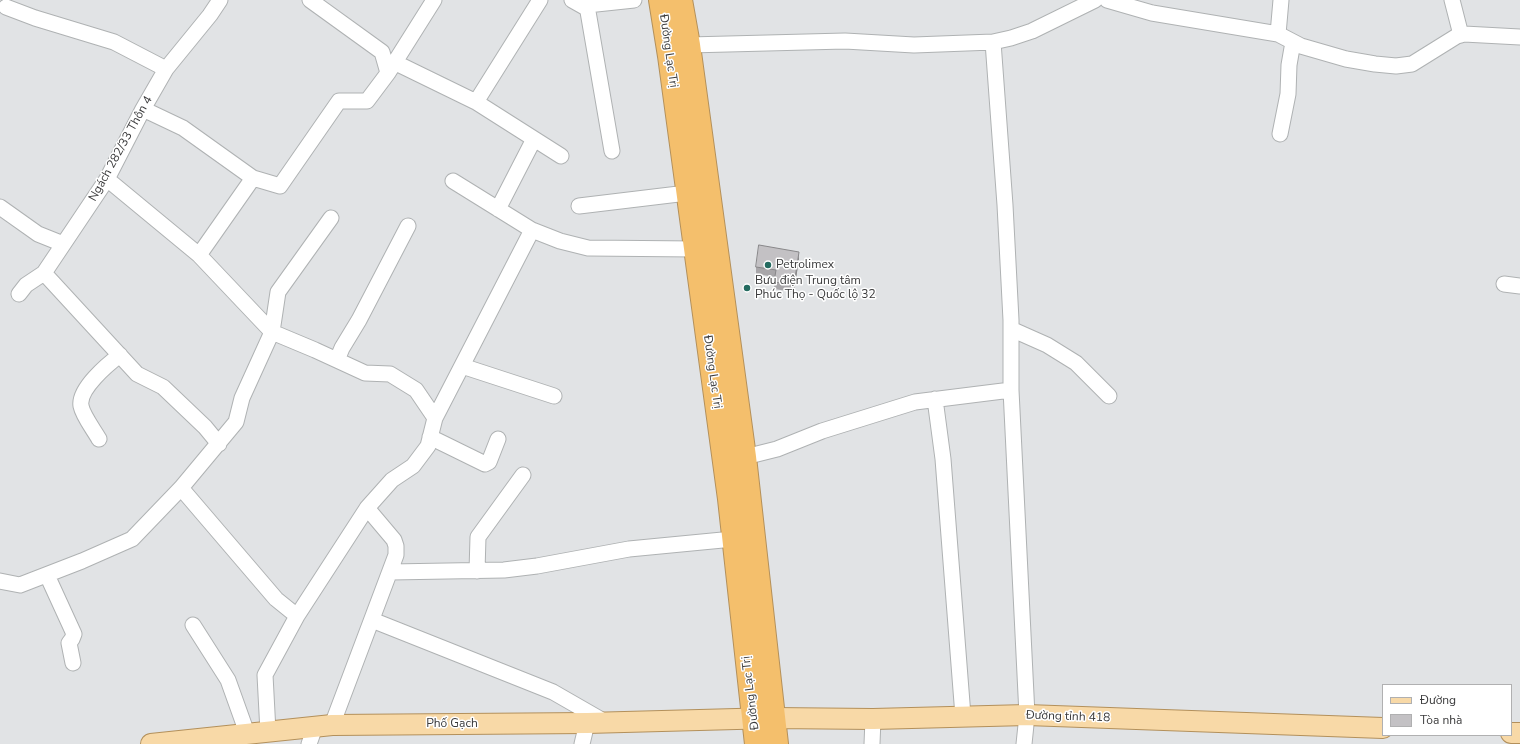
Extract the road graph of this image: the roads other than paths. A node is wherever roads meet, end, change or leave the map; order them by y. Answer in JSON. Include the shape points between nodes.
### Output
{"nodes":[{"id":1,"x":220,"y":0,"type":"edge"},
{"id":2,"x":310,"y":0,"type":"edge"},
{"id":3,"x":434,"y":0,"type":"edge"},
{"id":4,"x":540,"y":0,"type":"edge"},
{"id":5,"x":572,"y":0,"type":"edge"},
{"id":6,"x":634,"y":0,"type":"edge"},
{"id":7,"x":660,"y":0,"type":"edge"},
{"id":8,"x":681,"y":0,"type":"edge"},
{"id":9,"x":1095,"y":0,"type":"edge"},
{"id":10,"x":1107,"y":0,"type":"edge"},
{"id":11,"x":1281,"y":0,"type":"edge"},
{"id":12,"x":1452,"y":0,"type":"edge"},
{"id":13,"x":587,"y":4,"type":"edge"},
{"id":14,"x":5,"y":7,"type":"edge"},
{"id":15,"x":1278,"y":34,"type":"junction"},
{"id":16,"x":1461,"y":35,"type":"junction"},
{"id":17,"x":1520,"y":37,"type":"edge"},
{"id":18,"x":993,"y":42,"type":"junction"},
{"id":19,"x":1293,"y":42,"type":"junction"},
{"id":20,"x":689,"y":45,"type":"junction"},
{"id":21,"x":391,"y":68,"type":"junction"},
{"id":22,"x":166,"y":69,"type":"junction"},
{"id":23,"x":476,"y":102,"type":"junction"},
{"id":24,"x":143,"y":109,"type":"junction"},
{"id":25,"x":1280,"y":134,"type":"dead end"},
{"id":26,"x":534,"y":139,"type":"junction"},
{"id":27,"x":612,"y":151,"type":"dead end"},
{"id":28,"x":561,"y":156,"type":"dead end"},
{"id":29,"x":253,"y":178,"type":"junction"},
{"id":30,"x":106,"y":179,"type":"junction"},
{"id":31,"x":452,"y":181,"type":"dead end"},
{"id":32,"x":687,"y":193,"type":"junction"},
{"id":33,"x":580,"y":206,"type":"dead end"},
{"id":34,"x":0,"y":207,"type":"edge"},
{"id":35,"x":498,"y":209,"type":"junction"},
{"id":36,"x":331,"y":218,"type":"dead end"},
{"id":37,"x":408,"y":226,"type":"dead end"},
{"id":38,"x":532,"y":230,"type":"junction"},
{"id":39,"x":63,"y":244,"type":"junction"},
{"id":40,"x":695,"y":249,"type":"junction"},
{"id":41,"x":198,"y":255,"type":"junction"},
{"id":42,"x":44,"y":273,"type":"junction"},
{"id":43,"x":1504,"y":284,"type":"dead end"},
{"id":44,"x":1520,"y":286,"type":"edge"},
{"id":45,"x":19,"y":294,"type":"dead end"},
{"id":46,"x":1011,"y":329,"type":"junction"},
{"id":47,"x":272,"y":332,"type":"junction"},
{"id":48,"x":120,"y":355,"type":"junction"},
{"id":49,"x":337,"y":360,"type":"junction"},
{"id":50,"x":462,"y":366,"type":"junction"},
{"id":51,"x":1011,"y":390,"type":"junction"},
{"id":52,"x":554,"y":396,"type":"dead end"},
{"id":53,"x":1109,"y":396,"type":"dead end"},
{"id":54,"x":935,"y":399,"type":"junction"},
{"id":55,"x":435,"y":418,"type":"junction"},
{"id":56,"x":430,"y":437,"type":"junction"},
{"id":57,"x":99,"y":439,"type":"dead end"},
{"id":58,"x":498,"y":439,"type":"dead end"},
{"id":59,"x":219,"y":444,"type":"junction"},
{"id":60,"x":745,"y":457,"type":"junction"},
{"id":61,"x":523,"y":475,"type":"dead end"},
{"id":62,"x":181,"y":488,"type":"junction"},
{"id":63,"x":367,"y":508,"type":"junction"},
{"id":64,"x":733,"y":539,"type":"junction"},
{"id":65,"x":477,"y":571,"type":"junction"},
{"id":66,"x":391,"y":572,"type":"junction"},
{"id":67,"x":47,"y":575,"type":"junction"},
{"id":68,"x":0,"y":581,"type":"edge"},
{"id":69,"x":297,"y":616,"type":"junction"},
{"id":70,"x":372,"y":620,"type":"junction"},
{"id":71,"x":193,"y":625,"type":"dead end"},
{"id":72,"x":73,"y":663,"type":"dead end"},
{"id":73,"x":1027,"y":715,"type":"junction"},
{"id":74,"x":963,"y":716,"type":"junction"},
{"id":75,"x":764,"y":718,"type":"junction"},
{"id":76,"x":873,"y":718,"type":"junction"},
{"id":77,"x":587,"y":723,"type":"junction"},
{"id":78,"x":607,"y":723,"type":"junction"},
{"id":79,"x":1382,"y":728,"type":"edge"},
{"id":80,"x":268,"y":732,"type":"junction"},
{"id":81,"x":319,"y":732,"type":"edge"},
{"id":82,"x":248,"y":734,"type":"junction"},
{"id":83,"x":151,"y":744,"type":"edge"},
{"id":84,"x":582,"y":744,"type":"edge"},
{"id":85,"x":756,"y":744,"type":"edge"},
{"id":86,"x":777,"y":744,"type":"edge"},
{"id":87,"x":872,"y":744,"type":"edge"},
{"id":88,"x":1024,"y":744,"type":"edge"}],
"edges":[{"from":1,"to":22,"type":"street","name":"Ngách 282/33 Thôn 4"},
{"from":2,"to":21,"type":"street","via":[[382,52]]},
{"from":3,"to":21,"type":"street"},
{"from":4,"to":23,"type":"street"},
{"from":5,"to":13,"type":"street"},
{"from":6,"to":13,"type":"street"},
{"from":7,"to":32,"type":"highway","name":"Đường Lạc Trị"},
{"from":8,"to":20,"type":"highway","name":"Đường Lạc Trị"},
{"from":9,"to":18,"type":"street","via":[[1032,31]]},
{"from":10,"to":15,"type":"street","via":[[1152,13]]},
{"from":11,"to":15,"type":"street"},
{"from":12,"to":16,"type":"street"},
{"from":13,"to":27,"type":"street"},
{"from":14,"to":22,"type":"street","via":[[114,42]]},
{"from":15,"to":19,"type":"street"},
{"from":16,"to":17,"type":"street"},
{"from":16,"to":19,"type":"street","via":[[1412,64],[1396,66],[1362,63]]},
{"from":18,"to":20,"type":"street","via":[[914,44],[845,41]]},
{"from":18,"to":46,"type":"street"},
{"from":19,"to":25,"type":"street","via":[[1288,94]]},
{"from":20,"to":60,"type":"highway","name":"Đường Lạc Trị"},
{"from":21,"to":23,"type":"street"},
{"from":21,"to":29,"type":"street","via":[[367,101],[339,101],[280,186]]},
{"from":22,"to":24,"type":"street","name":"Ngách 282/33 Thôn 4"},
{"from":23,"to":26,"type":"street"},
{"from":24,"to":29,"type":"street","via":[[182,128]]},
{"from":24,"to":30,"type":"street","name":"Ngách 282/33 Thôn 4"},
{"from":26,"to":28,"type":"street"},
{"from":26,"to":35,"type":"street"},
{"from":29,"to":41,"type":"street"},
{"from":30,"to":39,"type":"street","name":"Ngách 282/33 Thôn 4"},
{"from":30,"to":41,"type":"street"},
{"from":31,"to":35,"type":"street"},
{"from":32,"to":33,"type":"street"},
{"from":32,"to":40,"type":"highway","name":"Đường Lạc Trị"},
{"from":34,"to":39,"type":"street","via":[[38,234]]},
{"from":35,"to":38,"type":"street"},
{"from":36,"to":47,"type":"street","via":[[278,292]]},
{"from":37,"to":49,"type":"street"},
{"from":38,"to":40,"type":"street","via":[[588,248]]},
{"from":38,"to":50,"type":"street"},
{"from":39,"to":42,"type":"street","name":"Ngách 282/33 Thôn 4"},
{"from":40,"to":64,"type":"highway","name":"Đường Lạc Trị"},
{"from":41,"to":47,"type":"street"},
{"from":42,"to":45,"type":"street","name":"Ngách 282/33 Thôn 4","via":[[26,285]]},
{"from":42,"to":48,"type":"street"},
{"from":43,"to":44,"type":"street"},
{"from":46,"to":51,"type":"street"},
{"from":46,"to":53,"type":"street","via":[[1047,345],[1076,363]]},
{"from":47,"to":49,"type":"street"},
{"from":47,"to":59,"type":"street","via":[[242,398],[236,422]]},
{"from":48,"to":57,"type":"street","via":[[86,388],[80,404]]},
{"from":48,"to":59,"type":"street","via":[[137,374],[163,387]]},
{"from":49,"to":55,"type":"street","via":[[365,373],[390,374],[416,390]]},
{"from":50,"to":52,"type":"street"},
{"from":50,"to":55,"type":"street"},
{"from":51,"to":54,"type":"street"},
{"from":51,"to":73,"type":"street"},
{"from":54,"to":60,"type":"street","via":[[915,402],[822,431],[778,449]]},
{"from":54,"to":74,"type":"street","via":[[943,459]]},
{"from":55,"to":56,"type":"street"},
{"from":56,"to":58,"type":"street","via":[[485,464],[489,462]]},
{"from":56,"to":63,"type":"street","via":[[428,446],[413,466],[392,480]]},
{"from":59,"to":62,"type":"street"},
{"from":60,"to":75,"type":"highway","name":"Đường Lạc Trị"},
{"from":61,"to":65,"type":"street","via":[[478,537]]},
{"from":62,"to":67,"type":"street","via":[[132,539]]},
{"from":62,"to":69,"type":"street","via":[[276,599]]},
{"from":63,"to":66,"type":"street","via":[[394,540],[396,555]]},
{"from":63,"to":69,"type":"street"},
{"from":64,"to":65,"type":"street","via":[[629,549],[537,566]]},
{"from":64,"to":75,"type":"highway","name":"Đường Lạc Trị"},
{"from":65,"to":66,"type":"street"},
{"from":66,"to":70,"type":"street"},
{"from":67,"to":68,"type":"street","via":[[20,585]]},
{"from":67,"to":72,"type":"street","via":[[74,634],[69,643]]},
{"from":69,"to":80,"type":"street","via":[[265,675]]},
{"from":70,"to":78,"type":"street","via":[[553,692]]},
{"from":70,"to":81,"type":"street"},
{"from":71,"to":82,"type":"street","via":[[228,680]]},
{"from":73,"to":74,"type":"main road","name":"Đường tỉnh 418"},
{"from":73,"to":79,"type":"main road","name":"Đường tỉnh 418"},
{"from":73,"to":88,"type":"street"},
{"from":74,"to":76,"type":"main road","name":"Đường tỉnh 418"},
{"from":75,"to":76,"type":"main road","name":"Đường tỉnh 418"},
{"from":75,"to":78,"type":"main road","name":"Phố Gạch"},
{"from":75,"to":85,"type":"highway","name":"Đường Lạc Trị"},
{"from":75,"to":86,"type":"highway","name":"Đường Lạc Trị"},
{"from":76,"to":87,"type":"street"},
{"from":77,"to":78,"type":"main road","name":"Phố Gạch"},
{"from":77,"to":81,"type":"main road","name":"Phố Gạch"},
{"from":77,"to":84,"type":"street"},
{"from":80,"to":81,"type":"main road","name":"Phố Gạch"},
{"from":80,"to":82,"type":"main road","name":"Phố Gạch"},
{"from":82,"to":83,"type":"main road","name":"Phố Gạch"}]}
